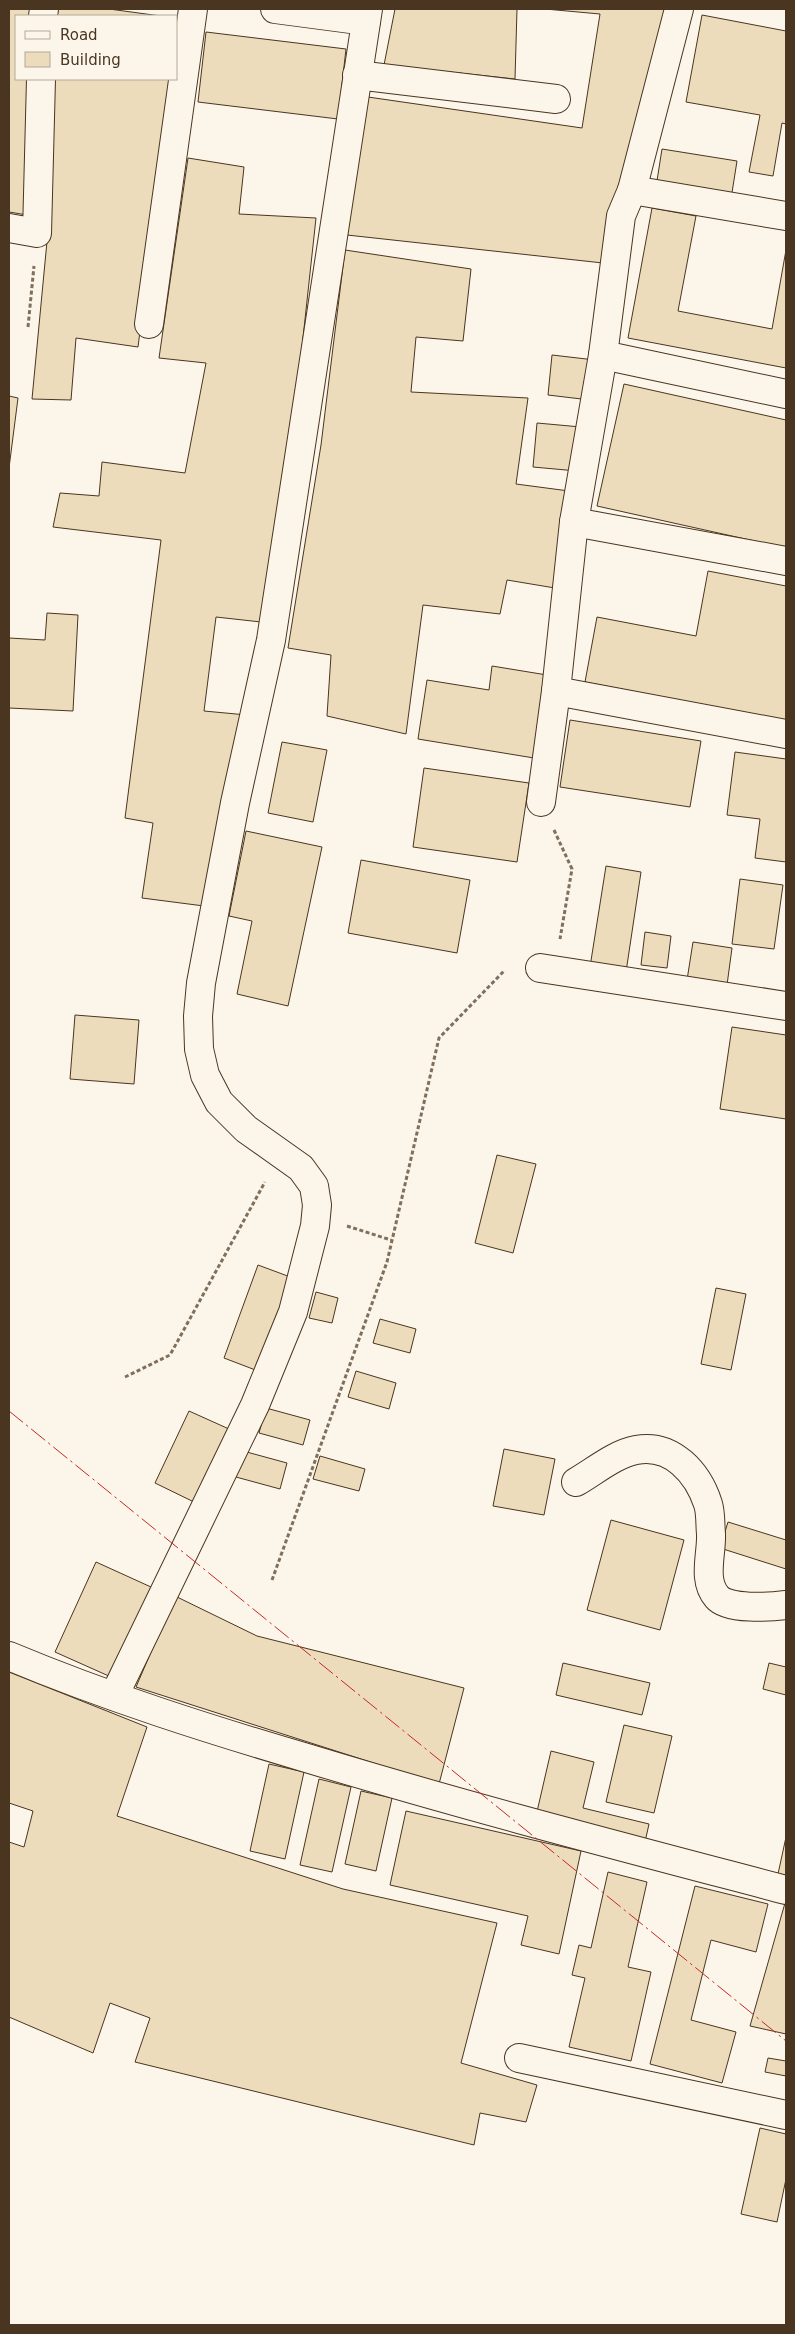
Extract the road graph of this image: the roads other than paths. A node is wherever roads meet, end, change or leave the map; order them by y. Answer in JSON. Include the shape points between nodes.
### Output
{"nodes":[{"id":1,"x":193,"y":9,"type":"edge"},
{"id":2,"x":275,"y":9,"type":"edge"},
{"id":3,"x":679,"y":9,"type":"edge"},
{"id":4,"x":367,"y":15,"type":"edge"},
{"id":5,"x":357,"y":75,"type":"junction"},
{"id":6,"x":42,"y":80,"type":"edge"},
{"id":7,"x":556,"y":98,"type":"dead end"},
{"id":8,"x":632,"y":190,"type":"junction"},
{"id":9,"x":786,"y":216,"type":"edge"},
{"id":10,"x":9,"y":228,"type":"edge"},
{"id":11,"x":150,"y":324,"type":"dead end"},
{"id":12,"x":603,"y":355,"type":"junction"},
{"id":13,"x":786,"y":394,"type":"edge"},
{"id":14,"x":574,"y":522,"type":"junction"},
{"id":15,"x":786,"y":561,"type":"edge"},
{"id":16,"x":556,"y":690,"type":"junction"},
{"id":17,"x":786,"y":734,"type":"edge"},
{"id":18,"x":541,"y":802,"type":"road end"},
{"id":19,"x":540,"y":968,"type":"road end"},
{"id":20,"x":786,"y":1006,"type":"edge"},
{"id":21,"x":576,"y":1482,"type":"dead end"},
{"id":22,"x":786,"y":1605,"type":"edge"},
{"id":23,"x":9,"y":1656,"type":"edge"},
{"id":24,"x":114,"y":1696,"type":"junction"},
{"id":25,"x":786,"y":1890,"type":"edge"},
{"id":26,"x":519,"y":2058,"type":"dead end"},
{"id":27,"x":786,"y":2115,"type":"edge"}],
"edges":[{"from":1,"to":11,"type":"street"},
{"from":2,"to":4,"type":"street"},
{"from":3,"to":8,"type":"street"},
{"from":4,"to":5,"type":"street"},
{"from":5,"to":7,"type":"street"},
{"from":5,"to":24,"type":"street","via":[[272,640],[235,803],[198,1016],[199,1049],[205,1075],[220,1102],[246,1129],[301,1168],[314,1186],[315,1226],[293,1312],[255,1405]]},
{"from":6,"to":10,"type":"street","via":[[37,233]]},
{"from":8,"to":9,"type":"street"},
{"from":8,"to":12,"type":"street","via":[[621,216]]},
{"from":12,"to":13,"type":"street"},
{"from":12,"to":14,"type":"street"},
{"from":14,"to":15,"type":"street"},
{"from":14,"to":16,"type":"street"},
{"from":16,"to":17,"type":"street"},
{"from":16,"to":18,"type":"street"},
{"from":19,"to":20,"type":"street"},
{"from":21,"to":22,"type":"street","via":[[621,1455],[637,1450],[657,1450],[678,1458],[688,1467],[708,1505],[711,1536],[709,1580],[717,1598],[724,1602],[768,1608]]},
{"from":23,"to":24,"type":"street"},
{"from":24,"to":25,"type":"street","via":[[213,1730],[440,1798]]},
{"from":26,"to":27,"type":"street"}]}
